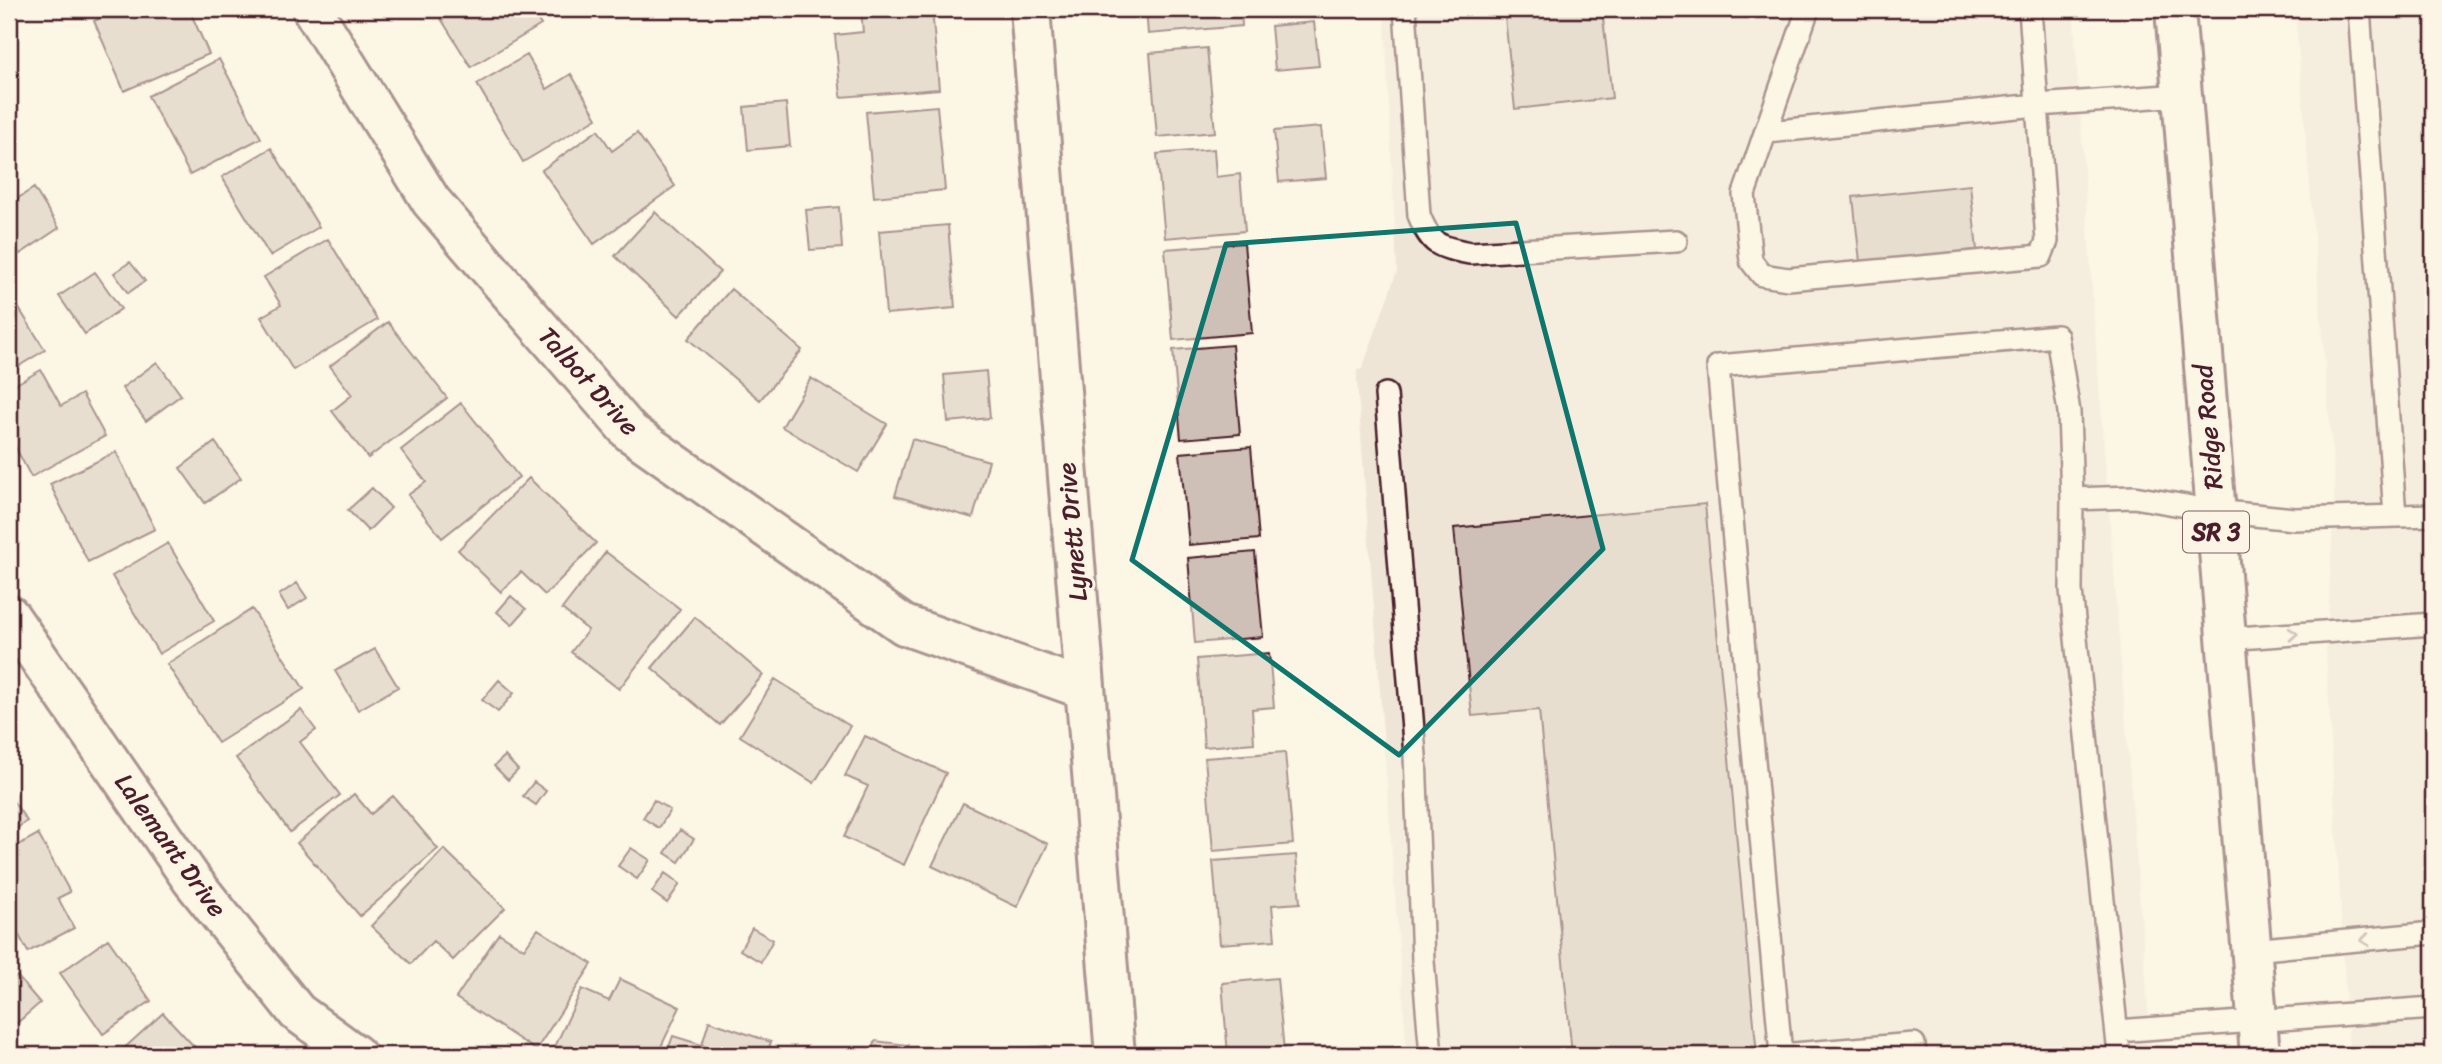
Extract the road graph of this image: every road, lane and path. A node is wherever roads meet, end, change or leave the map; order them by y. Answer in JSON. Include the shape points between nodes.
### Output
{"nodes":[{"id":1,"x":312,"y":9,"type":"edge"},
{"id":2,"x":1030,"y":9,"type":"edge"},
{"id":3,"x":1405,"y":9,"type":"edge"},
{"id":4,"x":1808,"y":9,"type":"edge"},
{"id":5,"x":2030,"y":9,"type":"edge"},
{"id":6,"x":2175,"y":9,"type":"edge"},
{"id":7,"x":2359,"y":9,"type":"edge"},
{"id":8,"x":2182,"y":95,"type":"junction"},
{"id":9,"x":2037,"y":105,"type":"junction"},
{"id":10,"x":1767,"y":132,"type":"junction"},
{"id":11,"x":1676,"y":241,"type":"dead end"},
{"id":12,"x":1386,"y":394,"type":"dead end"},
{"id":13,"x":2072,"y":499,"type":"junction"},
{"id":14,"x":2215,"y":511,"type":"junction"},
{"id":15,"x":2433,"y":515,"type":"edge"},
{"id":16,"x":2395,"y":516,"type":"junction"},
{"id":17,"x":9,"y":615,"type":"edge"},
{"id":18,"x":2433,"y":624,"type":"edge"},
{"id":19,"x":2225,"y":639,"type":"junction"},
{"id":20,"x":1084,"y":689,"type":"junction"},
{"id":21,"x":2433,"y":933,"type":"edge"},
{"id":22,"x":2252,"y":950,"type":"junction"},
{"id":23,"x":2433,"y":1008,"type":"edge"},
{"id":24,"x":2117,"y":1031,"type":"junction"},
{"id":25,"x":2259,"y":1038,"type":"edge"},
{"id":26,"x":356,"y":1055,"type":"edge"},
{"id":27,"x":1115,"y":1055,"type":"edge"},
{"id":28,"x":1431,"y":1055,"type":"edge"},
{"id":29,"x":1915,"y":1055,"type":"edge"},
{"id":30,"x":2119,"y":1055,"type":"edge"}],
"edges":[{"from":1,"to":20,"type":"street","name":"Talbot Drive","via":[[431,201],[631,432],[904,625]]},
{"from":2,"to":20,"type":"street","name":"Lynett Drive"},
{"from":3,"to":11,"type":"lane","via":[[1419,215],[1426,233],[1442,248],[1470,253]]},
{"from":4,"to":10,"type":"lane"},
{"from":5,"to":9,"type":"lane"},
{"from":6,"to":8,"type":"street","name":"Ridge Road","number":"SR 3"},
{"from":7,"to":16,"type":"lane"},
{"from":8,"to":9,"type":"lane"},
{"from":8,"to":14,"type":"street","name":"Ridge Road","number":"SR 3"},
{"from":9,"to":10,"type":"lane"},
{"from":9,"to":10,"type":"lane","via":[[2047,241],[2041,256],[1788,279],[1762,275],[1751,261],[1744,194]]},
{"from":12,"to":28,"type":"lane","via":[[1415,755]]},
{"from":13,"to":14,"type":"lane","via":[[2134,497]]},
{"from":13,"to":24,"type":"lane","via":[[2071,590]]},
{"from":13,"to":29,"type":"lane","via":[[2069,412],[2057,336],[1718,366],[1781,1055],[1914,1044]]},
{"from":14,"to":16,"type":"lane","via":[[2294,519]]},
{"from":14,"to":19,"type":"street","name":"Ridge Road","number":"SR 3"},
{"from":15,"to":16,"type":"lane"},
{"from":17,"to":26,"type":"street","name":"Lalemant Drive","via":[[192,880],[297,1012]]},
{"from":19,"to":18,"type":"lane","one_way":true},
{"from":19,"to":22,"type":"street","name":"Ridge Road","number":"SR 3"},
{"from":20,"to":27,"type":"street","name":"Lynett Drive"},
{"from":21,"to":22,"type":"lane","one_way":true},
{"from":22,"to":25,"type":"street","name":"Ridge Road","number":"SR 3"},
{"from":23,"to":25,"type":"lane"},
{"from":24,"to":25,"type":"lane"},
{"from":24,"to":30,"type":"lane"}]}
